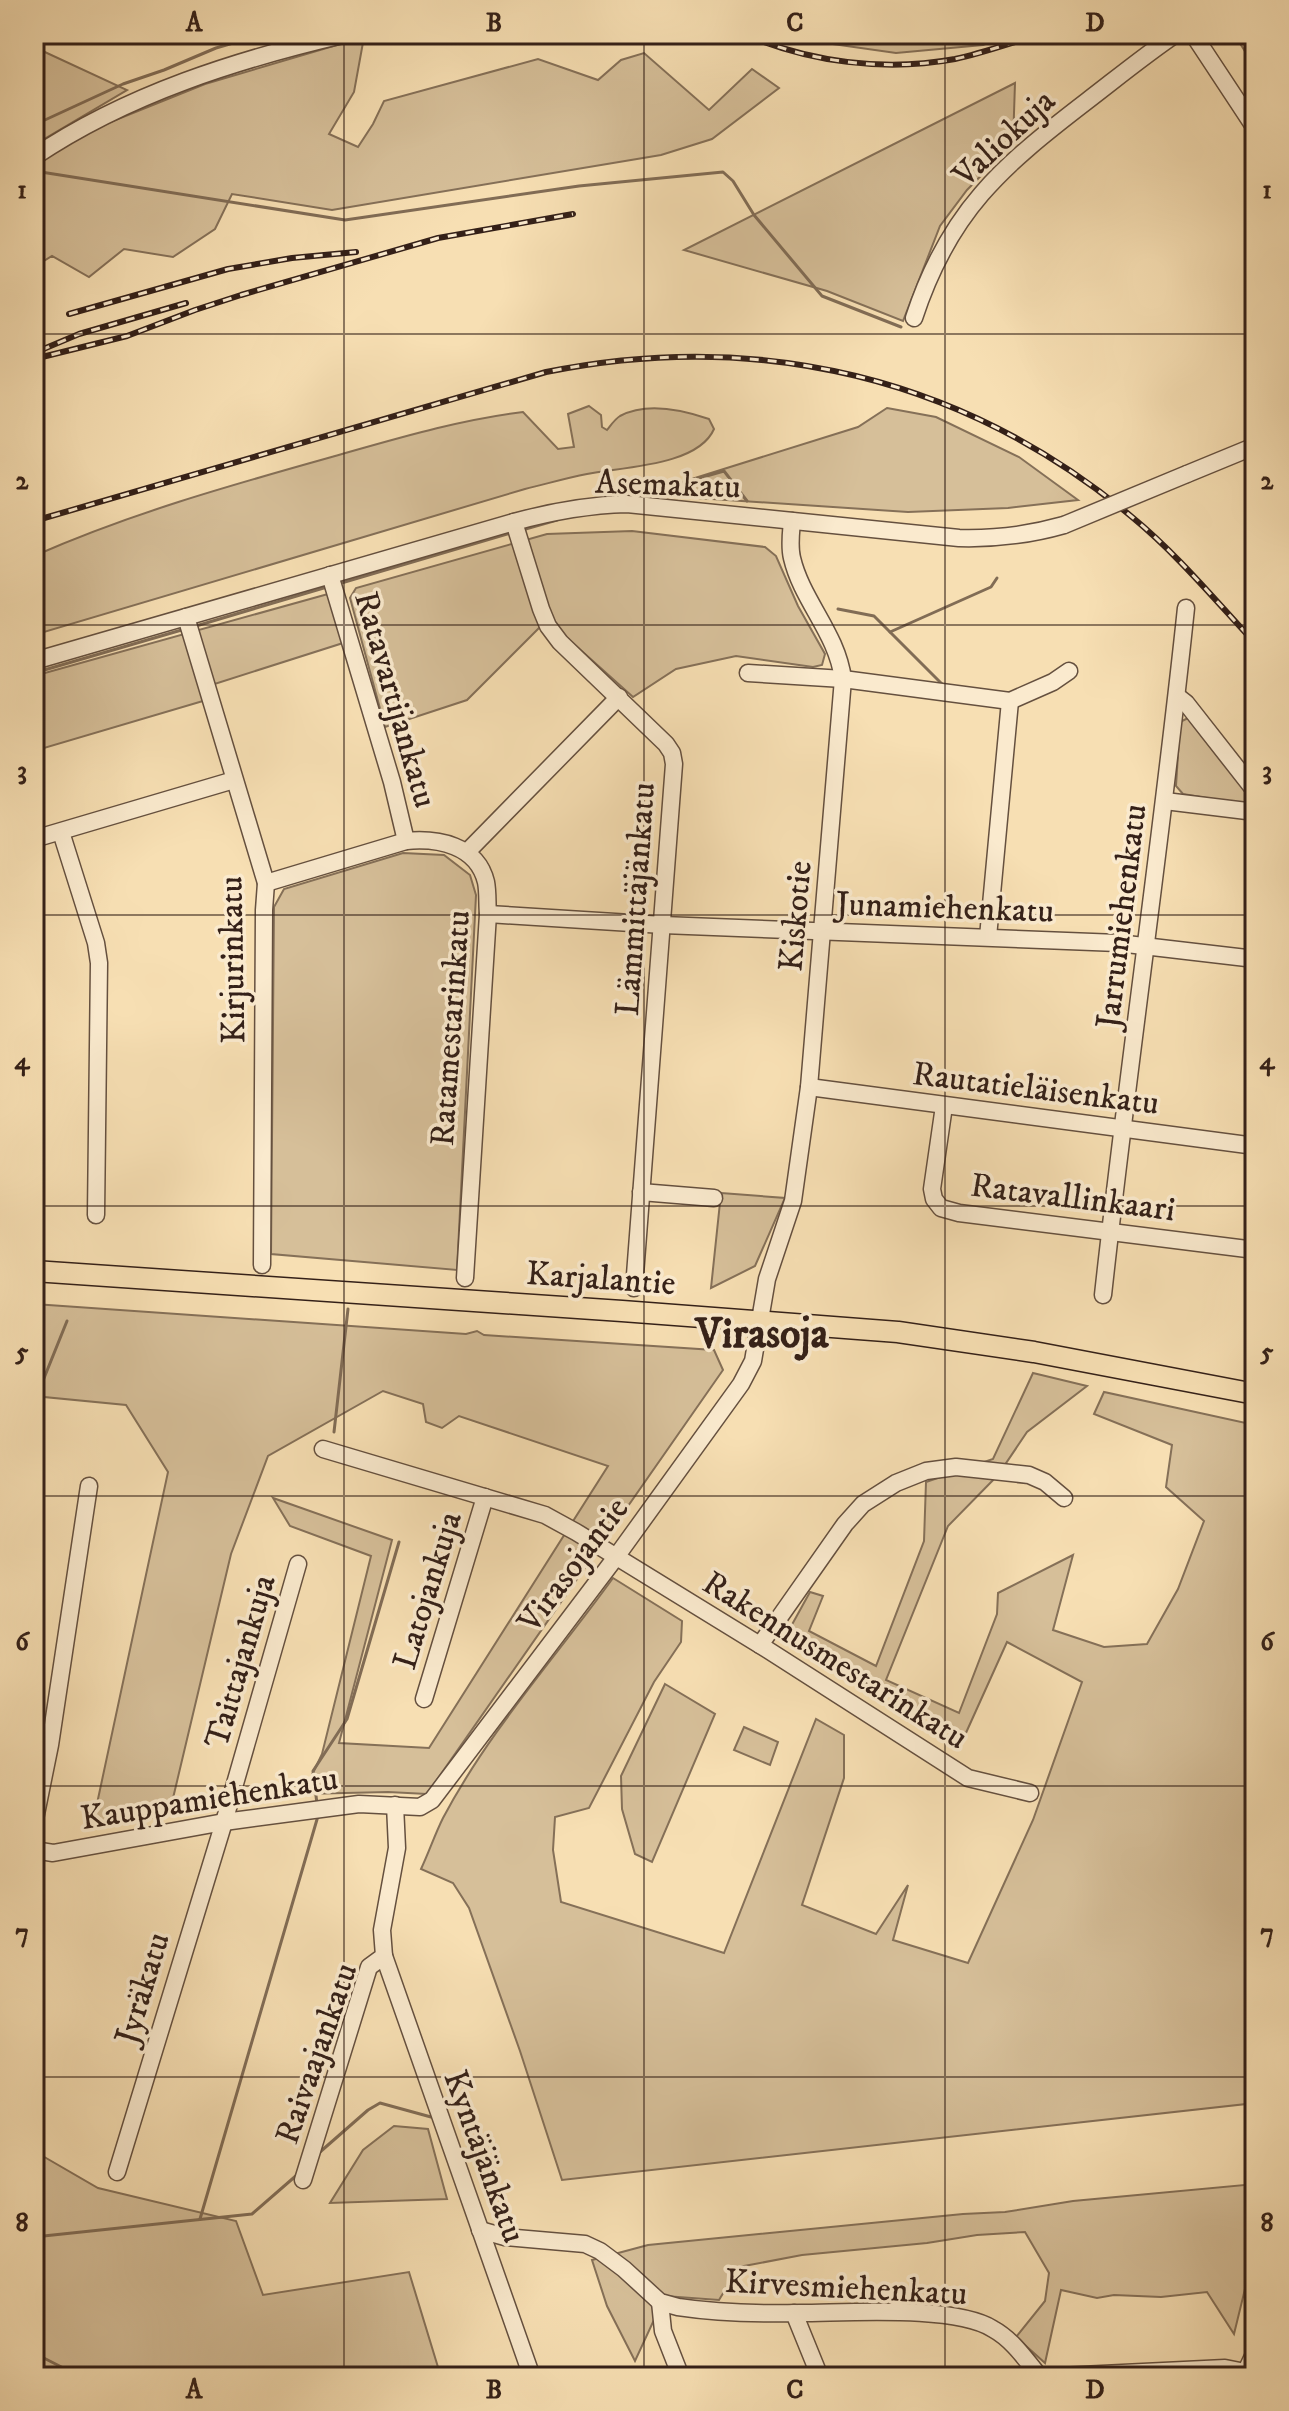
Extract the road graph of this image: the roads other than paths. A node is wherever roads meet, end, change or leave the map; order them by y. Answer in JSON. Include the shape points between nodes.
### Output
{"nodes":[{"id":1,"x":347,"y":34,"type":"edge"},
{"id":2,"x":1176,"y":34,"type":"edge"},
{"id":3,"x":1193,"y":34,"type":"edge"},
{"id":4,"x":1255,"y":128,"type":"edge"},
{"id":5,"x":34,"y":157,"type":"edge"},
{"id":6,"x":914,"y":318,"type":"dead end"},
{"id":7,"x":1255,"y":446,"type":"edge"},
{"id":8,"x":792,"y":521,"type":"junction"},
{"id":9,"x":514,"y":522,"type":"junction"},
{"id":10,"x":330,"y":575,"type":"junction"},
{"id":11,"x":1186,"y":608,"type":"dead end"},
{"id":12,"x":186,"y":617,"type":"junction"},
{"id":13,"x":34,"y":661,"type":"edge"},
{"id":14,"x":1069,"y":671,"type":"dead end"},
{"id":15,"x":748,"y":673,"type":"dead end"},
{"id":16,"x":843,"y":679,"type":"junction"},
{"id":17,"x":1177,"y":696,"type":"junction"},
{"id":18,"x":619,"y":697,"type":"junction"},
{"id":19,"x":1010,"y":701,"type":"junction"},
{"id":20,"x":234,"y":780,"type":"junction"},
{"id":21,"x":1255,"y":791,"type":"edge"},
{"id":22,"x":1165,"y":801,"type":"junction"},
{"id":23,"x":1255,"y":812,"type":"edge"},
{"id":24,"x":61,"y":832,"type":"junction"},
{"id":25,"x":34,"y":839,"type":"edge"},
{"id":26,"x":406,"y":841,"type":"junction"},
{"id":27,"x":467,"y":852,"type":"junction"},
{"id":28,"x":266,"y":883,"type":"junction"},
{"id":29,"x":488,"y":914,"type":"junction"},
{"id":30,"x":663,"y":925,"type":"junction"},
{"id":31,"x":823,"y":931,"type":"junction"},
{"id":32,"x":988,"y":937,"type":"junction"},
{"id":33,"x":1145,"y":945,"type":"junction"},
{"id":34,"x":1255,"y":959,"type":"edge"},
{"id":35,"x":809,"y":1087,"type":"junction"},
{"id":36,"x":944,"y":1106,"type":"junction"},
{"id":37,"x":1123,"y":1128,"type":"junction"},
{"id":38,"x":1255,"y":1146,"type":"edge"},
{"id":39,"x":641,"y":1192,"type":"junction"},
{"id":40,"x":714,"y":1198,"type":"dead end"},
{"id":41,"x":96,"y":1215,"type":"dead end"},
{"id":42,"x":1110,"y":1231,"type":"junction"},
{"id":43,"x":1255,"y":1250,"type":"edge"},
{"id":44,"x":262,"y":1265,"type":"dead end"},
{"id":45,"x":34,"y":1271,"type":"edge"},
{"id":46,"x":465,"y":1278,"type":"dead end"},
{"id":47,"x":634,"y":1288,"type":"dead end"},
{"id":48,"x":1103,"y":1295,"type":"dead end"},
{"id":49,"x":759,"y":1320,"type":"junction"},
{"id":50,"x":1255,"y":1394,"type":"edge"},
{"id":51,"x":323,"y":1449,"type":"dead end"},
{"id":52,"x":89,"y":1486,"type":"dead end"},
{"id":53,"x":485,"y":1497,"type":"junction"},
{"id":54,"x":1064,"y":1498,"type":"dead end"},
{"id":55,"x":616,"y":1557,"type":"junction"},
{"id":56,"x":298,"y":1564,"type":"dead end"},
{"id":57,"x":760,"y":1645,"type":"junction"},
{"id":58,"x":424,"y":1699,"type":"dead end"},
{"id":59,"x":1030,"y":1793,"type":"dead end"},
{"id":60,"x":395,"y":1805,"type":"junction"},
{"id":61,"x":224,"y":1822,"type":"junction"},
{"id":62,"x":34,"y":1824,"type":"edge"},
{"id":63,"x":34,"y":1850,"type":"edge"},
{"id":64,"x":384,"y":1956,"type":"junction"},
{"id":65,"x":117,"y":2172,"type":"dead end"},
{"id":66,"x":303,"y":2180,"type":"dead end"},
{"id":67,"x":480,"y":2230,"type":"junction"},
{"id":68,"x":660,"y":2302,"type":"junction"},
{"id":69,"x":794,"y":2313,"type":"junction"},
{"id":70,"x":1255,"y":2352,"type":"edge"},
{"id":71,"x":1250,"y":2372,"type":"edge"},
{"id":72,"x":532,"y":2377,"type":"edge"},
{"id":73,"x":681,"y":2377,"type":"edge"},
{"id":74,"x":820,"y":2377,"type":"edge"},
{"id":75,"x":1039,"y":2377,"type":"edge"}],
"edges":[{"from":1,"to":5,"type":"street","via":[[146,97]]},
{"from":2,"to":6,"type":"street","name":"Valiokuja","via":[[1041,136],[980,193],[938,257]]},
{"from":3,"to":4,"type":"street"},
{"from":7,"to":8,"type":"street","name":"Asemakatu","bridge":true,"via":[[1064,525],[1020,536],[980,539]]},
{"from":8,"to":9,"type":"street","name":"Asemakatu","via":[[627,504]]},
{"from":8,"to":16,"type":"street","name":"Kiskotie","via":[[791,558],[834,644]]},
{"from":9,"to":10,"type":"street","name":"Asemakatu"},
{"from":9,"to":18,"type":"street","name":"Lämmittäjänkatu","via":[[548,626]]},
{"from":10,"to":12,"type":"street","name":"Asemakatu"},
{"from":10,"to":26,"type":"street","name":"Ratavartijankatu"},
{"from":11,"to":17,"type":"street","name":"Jarrumiehenkatu"},
{"from":12,"to":13,"type":"street","name":"Asemakatu"},
{"from":12,"to":20,"type":"street","name":"Kirjurinkatu"},
{"from":14,"to":19,"type":"street"},
{"from":15,"to":16,"type":"street"},
{"from":16,"to":19,"type":"street"},
{"from":16,"to":31,"type":"street","name":"Kiskotie"},
{"from":17,"to":21,"type":"street"},
{"from":17,"to":22,"type":"street","name":"Jarrumiehenkatu"},
{"from":18,"to":27,"type":"street"},
{"from":18,"to":30,"type":"street","name":"Lämmittäjänkatu","via":[[672,753]]},
{"from":19,"to":32,"type":"street"},
{"from":20,"to":24,"type":"street"},
{"from":20,"to":28,"type":"street","name":"Kirjurinkatu"},
{"from":22,"to":23,"type":"street"},
{"from":22,"to":33,"type":"street","name":"Jarrumiehenkatu"},
{"from":24,"to":25,"type":"street"},
{"from":24,"to":41,"type":"street","via":[[99,963]]},
{"from":26,"to":27,"type":"street","via":[[438,841]]},
{"from":26,"to":28,"type":"street"},
{"from":27,"to":29,"type":"street","name":"Ratamestarinkatu","via":[[485,878]]},
{"from":28,"to":44,"type":"street","name":"Kirjurinkatu"},
{"from":29,"to":30,"type":"street","name":"Junamiehenkatu"},
{"from":29,"to":46,"type":"street","name":"Ratamestarinkatu"},
{"from":30,"to":31,"type":"street","name":"Junamiehenkatu"},
{"from":30,"to":39,"type":"street","name":"Lämmittäjänkatu"},
{"from":31,"to":32,"type":"street","name":"Junamiehenkatu"},
{"from":31,"to":35,"type":"street","name":"Kiskotie"},
{"from":32,"to":33,"type":"street","name":"Junamiehenkatu"},
{"from":33,"to":34,"type":"street","name":"Junamiehenkatu"},
{"from":33,"to":37,"type":"street","name":"Jarrumiehenkatu"},
{"from":35,"to":36,"type":"street","name":"Rautatieläisenkatu"},
{"from":35,"to":49,"type":"street","name":"Kiskotie","via":[[793,1201]]},
{"from":36,"to":37,"type":"street","name":"Rautatieläisenkatu"},
{"from":36,"to":42,"type":"street","name":"Ratavallinkaari","via":[[932,1189],[941,1208]]},
{"from":37,"to":38,"type":"street","name":"Rautatieläisenkatu"},
{"from":37,"to":42,"type":"street","name":"Jarrumiehenkatu"},
{"from":39,"to":40,"type":"street"},
{"from":39,"to":47,"type":"street","name":"Lämmittäjänkatu"},
{"from":42,"to":43,"type":"street","name":"Ratavallinkaari"},
{"from":42,"to":48,"type":"street","name":"Jarrumiehenkatu"},
{"from":45,"to":49,"type":"main road","name":"Karjalantie"},
{"from":49,"to":50,"type":"main road","name":"Karjalantie","via":[[1003,1347]]},
{"from":49,"to":55,"type":"street","name":"Virasojantie","via":[[753,1361],[741,1384]]},
{"from":51,"to":53,"type":"street","name":"Rakennusmestarinkatu"},
{"from":52,"to":62,"type":"street"},
{"from":53,"to":55,"type":"street","name":"Rakennusmestarinkatu","via":[[545,1515]]},
{"from":53,"to":58,"type":"street","name":"Latojankuja"},
{"from":54,"to":57,"type":"street","via":[[1029,1475],[956,1467],[896,1483],[863,1504],[845,1524]]},
{"from":55,"to":57,"type":"street","name":"Rakennusmestarinkatu"},
{"from":55,"to":60,"type":"street","name":"Virasojantie","via":[[432,1800],[420,1807]]},
{"from":56,"to":61,"type":"street","name":"Taittajankuja"},
{"from":57,"to":59,"type":"street","name":"Rakennusmestarinkatu","via":[[968,1778]]},
{"from":60,"to":61,"type":"street","name":"Kauppamiehenkatu","via":[[359,1804]]},
{"from":60,"to":64,"type":"street","name":"Raivaajankatu","via":[[397,1848],[382,1930]]},
{"from":61,"to":63,"type":"street","name":"Kauppamiehenkatu","via":[[53,1853]]},
{"from":61,"to":65,"type":"street","name":"Jyräkatu"},
{"from":64,"to":66,"type":"street","name":"Raivaajankatu","via":[[369,1967]]},
{"from":64,"to":67,"type":"street","name":"Kyntäjänkatu"},
{"from":67,"to":68,"type":"street","via":[[585,2244],[624,2269]]},
{"from":67,"to":72,"type":"street","name":"Kyntäjänkatu"},
{"from":68,"to":69,"type":"street","name":"Kirvesmiehenkatu","via":[[696,2309]]},
{"from":68,"to":73,"type":"street","via":[[663,2331]]},
{"from":69,"to":74,"type":"street"},
{"from":69,"to":75,"type":"street","name":"Kirvesmiehenkatu","via":[[967,2318],[1010,2341]]},
{"from":70,"to":71,"type":"street"},
{"from":71,"to":75,"type":"street","name":"Kirvesmiehenkatu","via":[[1225,2368]]}]}
